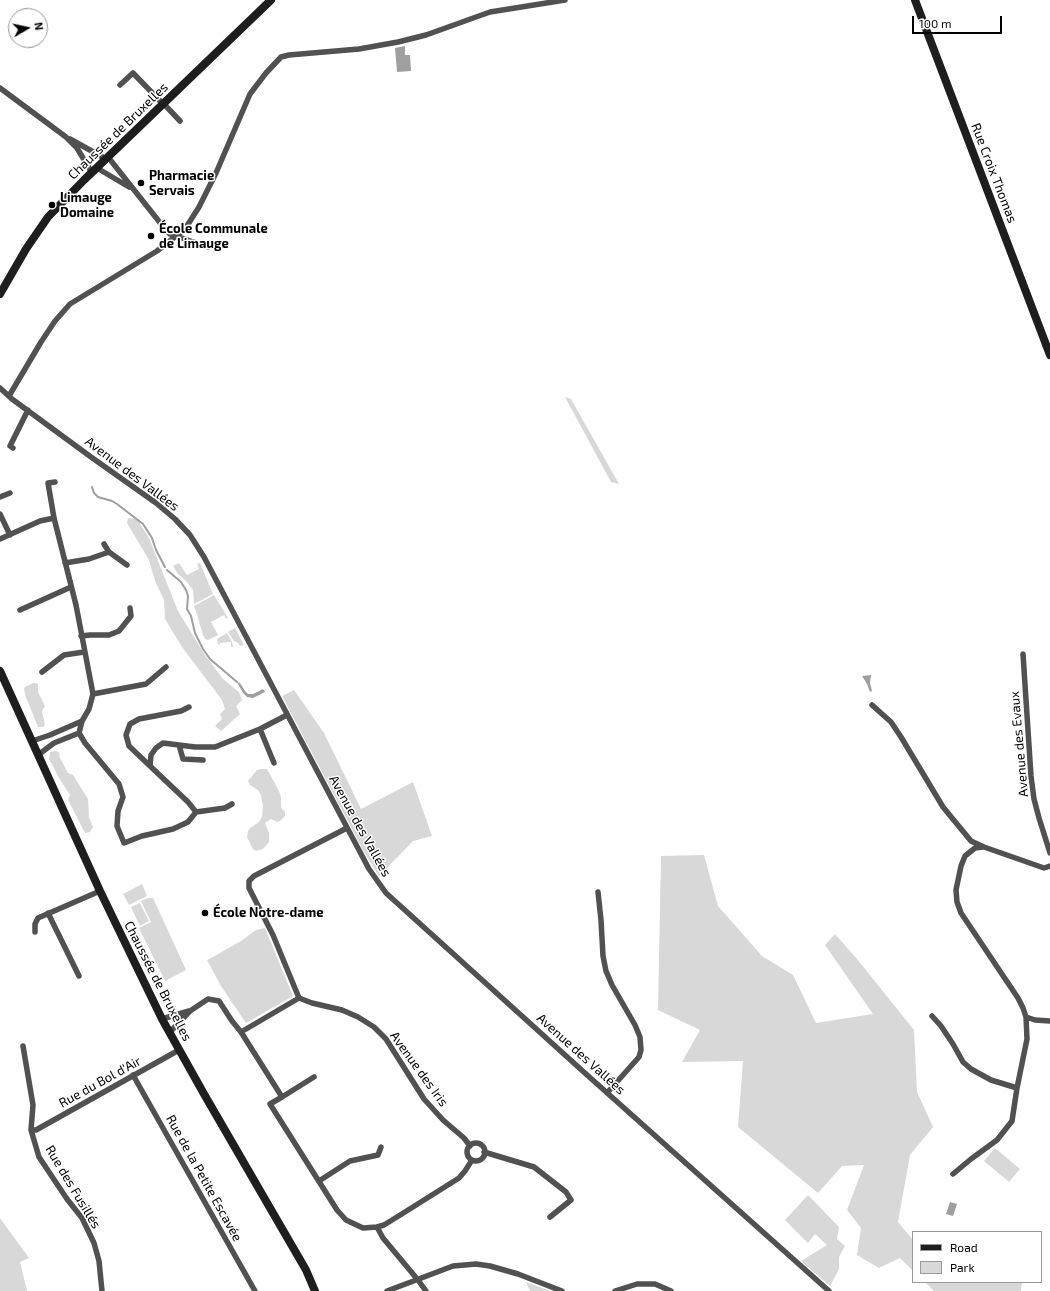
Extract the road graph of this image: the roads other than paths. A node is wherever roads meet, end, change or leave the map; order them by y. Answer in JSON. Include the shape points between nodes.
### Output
{"nodes":[{"id":1,"x":271,"y":0,"type":"edge"},
{"id":2,"x":565,"y":0,"type":"edge"},
{"id":3,"x":915,"y":0,"type":"edge"},
{"id":4,"x":120,"y":85,"type":"dead end"},
{"id":5,"x":0,"y":88,"type":"edge"},
{"id":6,"x":163,"y":104,"type":"junction"},
{"id":7,"x":180,"y":121,"type":"dead end"},
{"id":8,"x":66,"y":137,"type":"junction"},
{"id":9,"x":107,"y":158,"type":"junction"},
{"id":10,"x":94,"y":170,"type":"junction"},
{"id":11,"x":133,"y":189,"type":"junction"},
{"id":12,"x":176,"y":237,"type":"junction"},
{"id":13,"x":208,"y":247,"type":"dead end"},
{"id":14,"x":0,"y":294,"type":"edge"},
{"id":15,"x":1050,"y":355,"type":"edge"},
{"id":16,"x":3,"y":392,"type":"edge"},
{"id":17,"x":28,"y":410,"type":"junction"},
{"id":18,"x":13,"y":448,"type":"dead end"},
{"id":19,"x":55,"y":482,"type":"dead end"},
{"id":20,"x":10,"y":493,"type":"dead end"},
{"id":21,"x":0,"y":498,"type":"edge"},
{"id":22,"x":0,"y":514,"type":"edge"},
{"id":23,"x":54,"y":518,"type":"junction"},
{"id":24,"x":10,"y":535,"type":"junction"},
{"id":25,"x":0,"y":539,"type":"edge"},
{"id":26,"x":104,"y":544,"type":"dead end"},
{"id":27,"x":109,"y":552,"type":"junction"},
{"id":28,"x":66,"y":563,"type":"junction"},
{"id":29,"x":127,"y":565,"type":"dead end"},
{"id":30,"x":71,"y":587,"type":"junction"},
{"id":31,"x":130,"y":608,"type":"dead end"},
{"id":32,"x":20,"y":610,"type":"dead end"},
{"id":33,"x":81,"y":636,"type":"junction"},
{"id":34,"x":84,"y":652,"type":"junction"},
{"id":35,"x":1023,"y":654,"type":"dead end"},
{"id":36,"x":166,"y":667,"type":"dead end"},
{"id":37,"x":0,"y":672,"type":"edge"},
{"id":38,"x":42,"y":672,"type":"dead end"},
{"id":39,"x":93,"y":694,"type":"junction"},
{"id":40,"x":872,"y":705,"type":"dead end"},
{"id":41,"x":189,"y":707,"type":"dead end"},
{"id":42,"x":287,"y":715,"type":"junction"},
{"id":43,"x":82,"y":721,"type":"junction"},
{"id":44,"x":260,"y":729,"type":"junction"},
{"id":45,"x":79,"y":733,"type":"junction"},
{"id":46,"x":32,"y":741,"type":"junction"},
{"id":47,"x":179,"y":745,"type":"junction"},
{"id":48,"x":38,"y":754,"type":"junction"},
{"id":49,"x":202,"y":760,"type":"dead end"},
{"id":50,"x":274,"y":763,"type":"dead end"},
{"id":51,"x":150,"y":766,"type":"junction"},
{"id":52,"x":232,"y":804,"type":"dead end"},
{"id":53,"x":196,"y":812,"type":"junction"},
{"id":54,"x":346,"y":828,"type":"junction"},
{"id":55,"x":984,"y":847,"type":"junction"},
{"id":56,"x":1050,"y":853,"type":"edge"},
{"id":57,"x":1050,"y":866,"type":"edge"},
{"id":58,"x":100,"y":891,"type":"junction"},
{"id":59,"x":598,"y":892,"type":"dead end"},
{"id":60,"x":48,"y":914,"type":"junction"},
{"id":61,"x":35,"y":932,"type":"dead end"},
{"id":62,"x":79,"y":976,"type":"dead end"},
{"id":63,"x":299,"y":998,"type":"junction"},
{"id":64,"x":190,"y":1011,"type":"junction"},
{"id":65,"x":932,"y":1016,"type":"dead end"},
{"id":66,"x":1026,"y":1017,"type":"junction"},
{"id":67,"x":162,"y":1019,"type":"junction"},
{"id":68,"x":1050,"y":1021,"type":"edge"},
{"id":69,"x":241,"y":1032,"type":"junction"},
{"id":70,"x":170,"y":1033,"type":"junction"},
{"id":71,"x":24,"y":1046,"type":"dead end"},
{"id":72,"x":179,"y":1050,"type":"junction"},
{"id":73,"x":133,"y":1075,"type":"junction"},
{"id":74,"x":314,"y":1077,"type":"dead end"},
{"id":75,"x":1017,"y":1088,"type":"junction"},
{"id":76,"x":607,"y":1093,"type":"junction"},
{"id":77,"x":282,"y":1097,"type":"junction"},
{"id":78,"x":31,"y":1130,"type":"junction"},
{"id":79,"x":470,"y":1146,"type":"junction"},
{"id":80,"x":381,"y":1147,"type":"dead end"},
{"id":81,"x":484,"y":1152,"type":"junction"},
{"id":82,"x":472,"y":1160,"type":"junction"},
{"id":83,"x":953,"y":1174,"type":"dead end"},
{"id":84,"x":319,"y":1181,"type":"junction"},
{"id":85,"x":550,"y":1217,"type":"dead end"},
{"id":86,"x":376,"y":1227,"type":"junction"},
{"id":87,"x":418,"y":1280,"type":"junction"},
{"id":88,"x":102,"y":1291,"type":"edge"},
{"id":89,"x":255,"y":1291,"type":"edge"},
{"id":90,"x":315,"y":1291,"type":"edge"},
{"id":91,"x":387,"y":1291,"type":"edge"},
{"id":92,"x":426,"y":1291,"type":"edge"},
{"id":93,"x":562,"y":1291,"type":"edge"},
{"id":94,"x":615,"y":1291,"type":"edge"},
{"id":95,"x":671,"y":1291,"type":"edge"},
{"id":96,"x":829,"y":1291,"type":"edge"}],
"edges":[{"from":1,"to":6,"type":"main road","name":"Chaussée de Bruxelles"},
{"from":2,"to":12,"type":"street","via":[[490,12],[426,35],[398,42],[281,57],[250,94],[199,208],[185,229]]},
{"from":3,"to":15,"type":"main road","name":"Rue Croix Thomas"},
{"from":4,"to":6,"type":"street","via":[[133,73]]},
{"from":5,"to":8,"type":"street"},
{"from":6,"to":7,"type":"street"},
{"from":6,"to":9,"type":"main road","name":"Chaussée de Bruxelles"},
{"from":8,"to":9,"type":"street"},
{"from":8,"to":10,"type":"street"},
{"from":9,"to":10,"type":"main road","name":"Chaussée de Bruxelles"},
{"from":9,"to":11,"type":"street"},
{"from":10,"to":11,"type":"street"},
{"from":10,"to":14,"type":"main road","name":"Chaussée de Bruxelles","via":[[48,217]]},
{"from":11,"to":12,"type":"street","via":[[165,229]]},
{"from":12,"to":13,"type":"street"},
{"from":12,"to":16,"type":"street","via":[[70,304]]},
{"from":16,"to":17,"type":"street","name":"Avenue des Vallées"},
{"from":17,"to":18,"type":"street","via":[[10,446]]},
{"from":17,"to":42,"type":"street","name":"Avenue des Vallées","via":[[156,503],[190,535]]},
{"from":19,"to":23,"type":"street","via":[[48,483]]},
{"from":20,"to":21,"type":"street"},
{"from":22,"to":24,"type":"street"},
{"from":23,"to":24,"type":"street","via":[[40,521]]},
{"from":23,"to":28,"type":"street"},
{"from":24,"to":25,"type":"street"},
{"from":26,"to":27,"type":"street"},
{"from":27,"to":28,"type":"street"},
{"from":27,"to":29,"type":"street"},
{"from":28,"to":30,"type":"street"},
{"from":30,"to":32,"type":"street"},
{"from":30,"to":33,"type":"street"},
{"from":31,"to":33,"type":"street","via":[[131,616],[119,631],[109,635]]},
{"from":33,"to":34,"type":"street"},
{"from":34,"to":38,"type":"street","via":[[64,655]]},
{"from":34,"to":39,"type":"street"},
{"from":35,"to":56,"type":"street","name":"Avenue des Evaux","via":[[1034,799]]},
{"from":36,"to":39,"type":"street","via":[[146,684]]},
{"from":37,"to":46,"type":"main road","name":"Chaussée de Bruxelles"},
{"from":39,"to":43,"type":"street"},
{"from":40,"to":55,"type":"street","via":[[901,737],[943,807],[971,841]]},
{"from":41,"to":51,"type":"street","via":[[181,712],[139,719],[130,724],[126,735],[129,746]]},
{"from":42,"to":44,"type":"street"},
{"from":42,"to":54,"type":"street","name":"Avenue des Vallées"},
{"from":43,"to":45,"type":"street"},
{"from":43,"to":46,"type":"street"},
{"from":44,"to":47,"type":"street","via":[[215,747]]},
{"from":44,"to":50,"type":"street"},
{"from":45,"to":48,"type":"street","via":[[54,743]]},
{"from":45,"to":53,"type":"street","via":[[119,784],[123,797],[118,810],[117,826],[124,842],[173,829],[188,822]]},
{"from":46,"to":48,"type":"main road","name":"Chaussée de Bruxelles"},
{"from":47,"to":49,"type":"street","via":[[183,759]]},
{"from":47,"to":51,"type":"street","via":[[164,744],[156,748],[151,755]]},
{"from":48,"to":58,"type":"main road","name":"Chaussée de Bruxelles"},
{"from":51,"to":53,"type":"street"},
{"from":52,"to":53,"type":"street","via":[[225,808]]},
{"from":54,"to":63,"type":"street","via":[[254,876],[250,881],[249,888],[273,935]]},
{"from":54,"to":76,"type":"street","name":"Avenue des Vallées","via":[[386,893]]},
{"from":55,"to":57,"type":"street","via":[[1044,868]]},
{"from":55,"to":66,"type":"street","via":[[975,848],[965,856],[956,890],[957,902],[961,913],[1018,998]]},
{"from":58,"to":60,"type":"street"},
{"from":58,"to":67,"type":"main road","name":"Chaussée de Bruxelles"},
{"from":59,"to":76,"type":"street","via":[[606,970],[637,1031],[641,1050],[639,1057]]},
{"from":60,"to":61,"type":"street","via":[[38,918]]},
{"from":60,"to":62,"type":"street"},
{"from":63,"to":69,"type":"street"},
{"from":63,"to":79,"type":"street","name":"Avenue des Iris","via":[[342,1010],[374,1027],[386,1039],[424,1099]]},
{"from":64,"to":67,"type":"street"},
{"from":64,"to":69,"type":"street","via":[[208,999],[219,1001]]},
{"from":64,"to":70,"type":"street"},
{"from":65,"to":75,"type":"street","via":[[967,1066],[991,1080]]},
{"from":66,"to":68,"type":"street"},
{"from":66,"to":75,"type":"street","via":[[1027,1039]]},
{"from":67,"to":70,"type":"main road","name":"Chaussée de Bruxelles"},
{"from":69,"to":77,"type":"street"},
{"from":70,"to":72,"type":"main road","name":"Chaussée de Bruxelles"},
{"from":71,"to":78,"type":"street","name":"Rue des Fusillés","via":[[34,1105]]},
{"from":72,"to":73,"type":"street","name":"Rue du Bol d'Air"},
{"from":72,"to":90,"type":"main road","name":"Chaussée de Bruxelles","via":[[306,1270]]},
{"from":73,"to":78,"type":"street","name":"Rue du Bol d'Air","via":[[36,1130]]},
{"from":73,"to":89,"type":"street","name":"Rue de la Petite Escavée"},
{"from":74,"to":77,"type":"street"},
{"from":75,"to":83,"type":"street","via":[[1012,1121],[1006,1130]]},
{"from":76,"to":96,"type":"street","name":"Avenue des Vallées"},
{"from":77,"to":84,"type":"street","via":[[270,1104]]},
{"from":78,"to":88,"type":"street","name":"Rue des Fusillés","via":[[39,1157],[82,1218],[94,1243]]},
{"from":79,"to":81,"type":"street","via":[[478,1144]]},
{"from":79,"to":82,"type":"street","via":[[467,1153]]},
{"from":80,"to":84,"type":"street","via":[[378,1155],[350,1161]]},
{"from":81,"to":82,"type":"street","via":[[480,1160]]},
{"from":81,"to":85,"type":"street","via":[[534,1167],[566,1192],[571,1200]]},
{"from":82,"to":86,"type":"street","via":[[459,1178],[384,1225]]},
{"from":84,"to":86,"type":"street","via":[[346,1220],[363,1228]]},
{"from":86,"to":87,"type":"street"},
{"from":87,"to":91,"type":"street"},
{"from":87,"to":92,"type":"street"},
{"from":87,"to":93,"type":"street","via":[[453,1266],[476,1264],[518,1274]]},
{"from":94,"to":95,"type":"street","via":[[637,1284],[655,1284]]}]}
